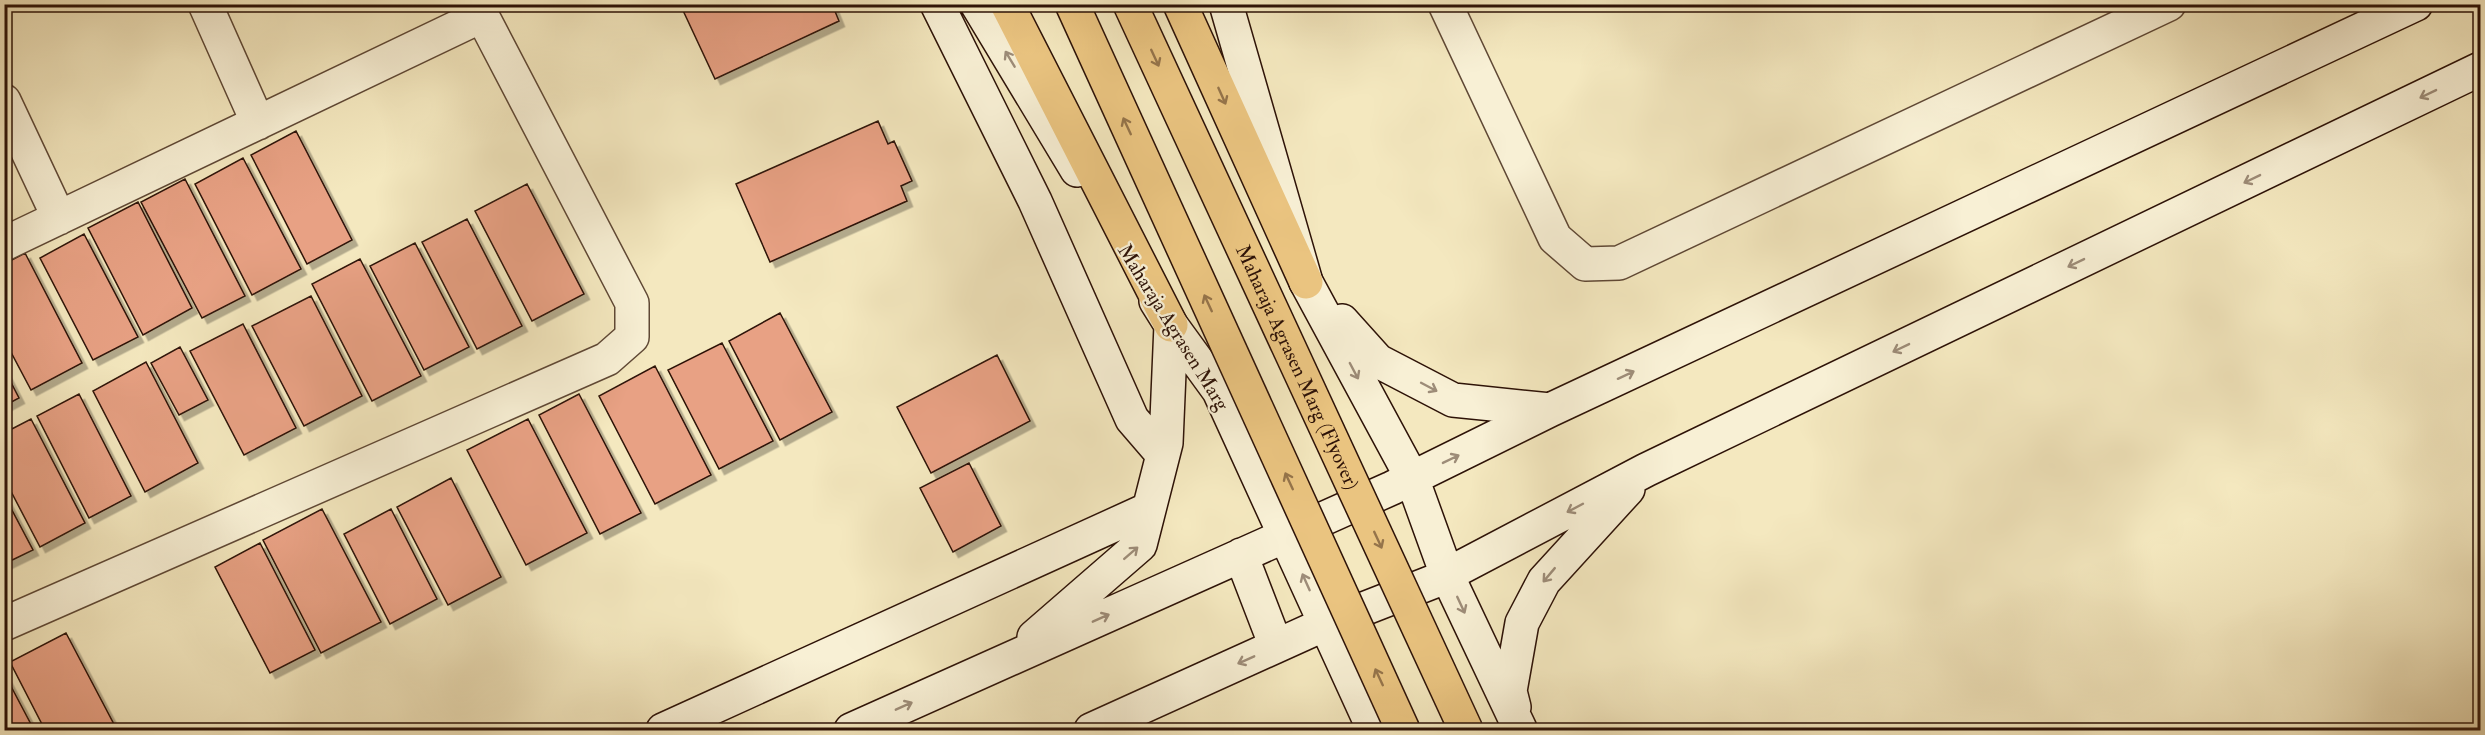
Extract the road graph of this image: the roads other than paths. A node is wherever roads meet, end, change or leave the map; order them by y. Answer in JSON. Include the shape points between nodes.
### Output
{"nodes":[{"id":1,"x":205,"y":4,"type":"edge"},
{"id":2,"x":937,"y":4,"type":"edge"},
{"id":3,"x":977,"y":4,"type":"edge"},
{"id":4,"x":1007,"y":4,"type":"edge"},
{"id":5,"x":1072,"y":4,"type":"edge"},
{"id":6,"x":1130,"y":4,"type":"edge"},
{"id":7,"x":1180,"y":4,"type":"edge"},
{"id":8,"x":1226,"y":4,"type":"edge"},
{"id":9,"x":1445,"y":4,"type":"edge"},
{"id":10,"x":2169,"y":4,"type":"edge"},
{"id":11,"x":2416,"y":4,"type":"edge"},
{"id":12,"x":479,"y":10,"type":"edge"},
{"id":13,"x":2481,"y":69,"type":"edge"},
{"id":14,"x":4,"y":101,"type":"edge"},
{"id":15,"x":258,"y":123,"type":"junction"},
{"id":16,"x":58,"y":218,"type":"junction"},
{"id":17,"x":4,"y":244,"type":"edge"},
{"id":18,"x":1306,"y":282,"type":"junction"},
{"id":19,"x":1171,"y":325,"type":"junction"},
{"id":20,"x":1550,"y":411,"type":"junction"},
{"id":21,"x":1163,"y":455,"type":"junction"},
{"id":22,"x":1646,"y":471,"type":"junction"},
{"id":23,"x":1412,"y":478,"type":"junction"},
{"id":24,"x":1149,"y":508,"type":"junction"},
{"id":25,"x":1285,"y":535,"type":"junction"},
{"id":26,"x":1241,"y":555,"type":"junction"},
{"id":27,"x":1447,"y":575,"type":"junction"},
{"id":28,"x":4,"y":624,"type":"edge"},
{"id":29,"x":1325,"y":624,"type":"junction"},
{"id":30,"x":1276,"y":646,"type":"junction"},
{"id":31,"x":1007,"y":659,"type":"junction"},
{"id":32,"x":663,"y":730,"type":"edge"},
{"id":33,"x":851,"y":730,"type":"edge"},
{"id":34,"x":1091,"y":730,"type":"edge"},
{"id":35,"x":1374,"y":730,"type":"edge"},
{"id":36,"x":1403,"y":730,"type":"edge"},
{"id":37,"x":1466,"y":730,"type":"edge"},
{"id":38,"x":1520,"y":730,"type":"edge"}],
"edges":[{"from":1,"to":15,"type":"main road"},
{"from":2,"to":21,"type":"main road","via":[[1035,201],[1132,419]]},
{"from":19,"to":3,"type":"main road","name":"Maharaja Agrasen Marg","one_way":true},
{"from":4,"to":19,"type":"main road"},
{"from":36,"to":5,"type":"main road","one_way":true,"bridge":true},
{"from":6,"to":37,"type":"main road","name":"Maharaja Agrasen Marg (Flyover)","one_way":true,"bridge":true},
{"from":7,"to":18,"type":"main road","one_way":true},
{"from":8,"to":18,"type":"main road"},
{"from":9,"to":10,"type":"main road","via":[[1555,238],[1585,264],[1619,263]]},
{"from":20,"to":11,"type":"main road","one_way":true},
{"from":12,"to":15,"type":"main road"},
{"from":12,"to":28,"type":"main road","via":[[632,303],[632,337],[607,359]]},
{"from":13,"to":22,"type":"main road","one_way":true},
{"from":14,"to":16,"type":"main road"},
{"from":15,"to":16,"type":"main road"},
{"from":16,"to":17,"type":"main road"},
{"from":18,"to":20,"type":"main road","one_way":true,"via":[[1378,361],[1453,400]]},
{"from":18,"to":23,"type":"main road","one_way":true},
{"from":19,"to":21,"type":"main road"},
{"from":19,"to":25,"type":"main road","name":"Maharaja Agrasen Marg","via":[[1219,390]]},
{"from":23,"to":20,"type":"main road","one_way":true},
{"from":21,"to":24,"type":"main road"},
{"from":22,"to":27,"type":"main road","one_way":true},
{"from":22,"to":38,"type":"main road","one_way":true,"via":[[1544,580],[1522,623],[1510,691]]},
{"from":23,"to":25,"type":"main road"},
{"from":23,"to":27,"type":"main road"},
{"from":31,"to":24,"type":"main road","one_way":true,"via":[[1140,545]]},
{"from":24,"to":32,"type":"main road"},
{"from":25,"to":26,"type":"main road"},
{"from":29,"to":25,"type":"main road","name":"Maharaja Agrasen Marg","one_way":true},
{"from":26,"to":30,"type":"main road"},
{"from":31,"to":26,"type":"main road","one_way":true},
{"from":27,"to":29,"type":"main road"},
{"from":27,"to":38,"type":"main road","one_way":true},
{"from":29,"to":30,"type":"main road"},
{"from":29,"to":35,"type":"main road","name":"Maharaja Agrasen Marg"},
{"from":30,"to":34,"type":"main road","one_way":true},
{"from":33,"to":31,"type":"main road","one_way":true}]}
